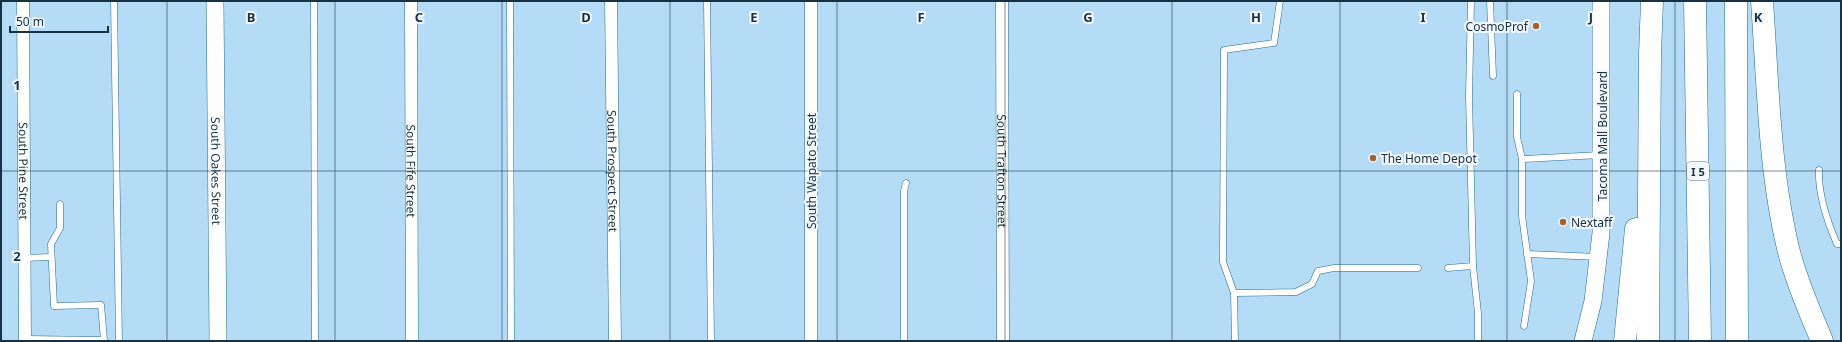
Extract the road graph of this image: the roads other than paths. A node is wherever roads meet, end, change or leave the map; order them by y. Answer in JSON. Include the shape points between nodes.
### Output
{"nodes":[{"id":1,"x":22,"y":1,"type":"edge"},
{"id":2,"x":114,"y":1,"type":"edge"},
{"id":3,"x":215,"y":1,"type":"edge"},
{"id":4,"x":314,"y":1,"type":"edge"},
{"id":5,"x":411,"y":1,"type":"edge"},
{"id":6,"x":510,"y":1,"type":"edge"},
{"id":7,"x":611,"y":1,"type":"edge"},
{"id":8,"x":707,"y":1,"type":"edge"},
{"id":9,"x":811,"y":1,"type":"edge"},
{"id":10,"x":1002,"y":1,"type":"edge"},
{"id":11,"x":1280,"y":1,"type":"edge"},
{"id":12,"x":1471,"y":1,"type":"edge"},
{"id":13,"x":1490,"y":1,"type":"edge"},
{"id":14,"x":1601,"y":1,"type":"edge"},
{"id":15,"x":1652,"y":1,"type":"edge"},
{"id":16,"x":1695,"y":1,"type":"edge"},
{"id":17,"x":1736,"y":1,"type":"edge"},
{"id":18,"x":1762,"y":1,"type":"edge"},
{"id":19,"x":1650,"y":54,"type":"junction"},
{"id":20,"x":1493,"y":76,"type":"dead end"},
{"id":21,"x":1517,"y":94,"type":"dead end"},
{"id":22,"x":1602,"y":155,"type":"junction"},
{"id":23,"x":1522,"y":160,"type":"junction"},
{"id":24,"x":1819,"y":170,"type":"dead end"},
{"id":25,"x":906,"y":183,"type":"dead end"},
{"id":26,"x":60,"y":204,"type":"dead end"},
{"id":27,"x":1841,"y":244,"type":"edge"},
{"id":28,"x":1527,"y":254,"type":"junction"},
{"id":29,"x":51,"y":257,"type":"junction"},
{"id":30,"x":1599,"y":257,"type":"junction"},
{"id":31,"x":24,"y":258,"type":"junction"},
{"id":32,"x":1473,"y":266,"type":"junction"},
{"id":33,"x":1418,"y":268,"type":"dead end"},
{"id":34,"x":1448,"y":268,"type":"dead end"},
{"id":35,"x":1234,"y":293,"type":"junction"},
{"id":36,"x":1524,"y":326,"type":"dead end"},
{"id":37,"x":25,"y":340,"type":"edge"},
{"id":38,"x":119,"y":341,"type":"edge"},
{"id":39,"x":218,"y":341,"type":"edge"},
{"id":40,"x":315,"y":341,"type":"edge"},
{"id":41,"x":412,"y":341,"type":"edge"},
{"id":42,"x":511,"y":341,"type":"edge"},
{"id":43,"x":615,"y":341,"type":"edge"},
{"id":44,"x":710,"y":341,"type":"edge"},
{"id":45,"x":811,"y":341,"type":"edge"},
{"id":46,"x":904,"y":341,"type":"edge"},
{"id":47,"x":1004,"y":341,"type":"edge"},
{"id":48,"x":1235,"y":341,"type":"edge"},
{"id":49,"x":1478,"y":341,"type":"edge"},
{"id":50,"x":1583,"y":341,"type":"edge"},
{"id":51,"x":1625,"y":341,"type":"edge"},
{"id":52,"x":1648,"y":341,"type":"edge"},
{"id":53,"x":1700,"y":341,"type":"edge"},
{"id":54,"x":1737,"y":341,"type":"edge"},
{"id":55,"x":1822,"y":341,"type":"edge"}],
"edges":[{"from":1,"to":31,"type":"street","name":"South Pine Street"},
{"from":2,"to":38,"type":"lane"},
{"from":3,"to":39,"type":"main road","name":"South Oakes Street"},
{"from":4,"to":40,"type":"lane"},
{"from":5,"to":41,"type":"street","name":"South Fife Street"},
{"from":6,"to":42,"type":"lane"},
{"from":7,"to":43,"type":"street","name":"South Prospect Street"},
{"from":8,"to":44,"type":"lane"},
{"from":9,"to":45,"type":"street","name":"South Wapato Street"},
{"from":10,"to":47,"type":"street","name":"South Trafton Street"},
{"from":11,"to":35,"type":"lane","via":[[1274,43],[1224,50],[1222,262]]},
{"from":12,"to":32,"type":"lane","via":[[1469,96]]},
{"from":13,"to":20,"type":"lane"},
{"from":14,"to":22,"type":"main road","name":"Tacoma Mall Boulevard"},
{"from":15,"to":19,"type":"highway"},
{"from":16,"to":53,"type":"highway","number":"I 5"},
{"from":17,"to":54,"type":"highway"},
{"from":18,"to":55,"type":"highway","via":[[1775,170],[1782,218],[1796,275]]},
{"from":19,"to":51,"type":"highway","via":[[1632,290]]},
{"from":19,"to":52,"type":"highway"},
{"from":21,"to":23,"type":"lane","via":[[1518,137]]},
{"from":22,"to":23,"type":"lane"},
{"from":22,"to":30,"type":"main road","name":"Tacoma Mall Boulevard"},
{"from":23,"to":28,"type":"lane","via":[[1522,216]]},
{"from":24,"to":27,"type":"lane","via":[[1821,197],[1832,234],[1837,244]]},
{"from":25,"to":46,"type":"lane"},
{"from":26,"to":29,"type":"lane","via":[[60,228],[51,244]]},
{"from":28,"to":30,"type":"lane"},
{"from":28,"to":36,"type":"lane","via":[[1530,281]]},
{"from":29,"to":31,"type":"lane"},
{"from":29,"to":37,"type":"lane","via":[[54,306],[101,305],[104,340]]},
{"from":30,"to":50,"type":"main road","name":"Tacoma Mall Boulevard","via":[[1593,301]]},
{"from":31,"to":37,"type":"street","name":"South Pine Street"},
{"from":32,"to":34,"type":"lane"},
{"from":32,"to":49,"type":"lane"},
{"from":33,"to":35,"type":"lane","via":[[1334,268],[1318,271],[1312,284],[1296,292]]},
{"from":35,"to":48,"type":"lane"}]}
